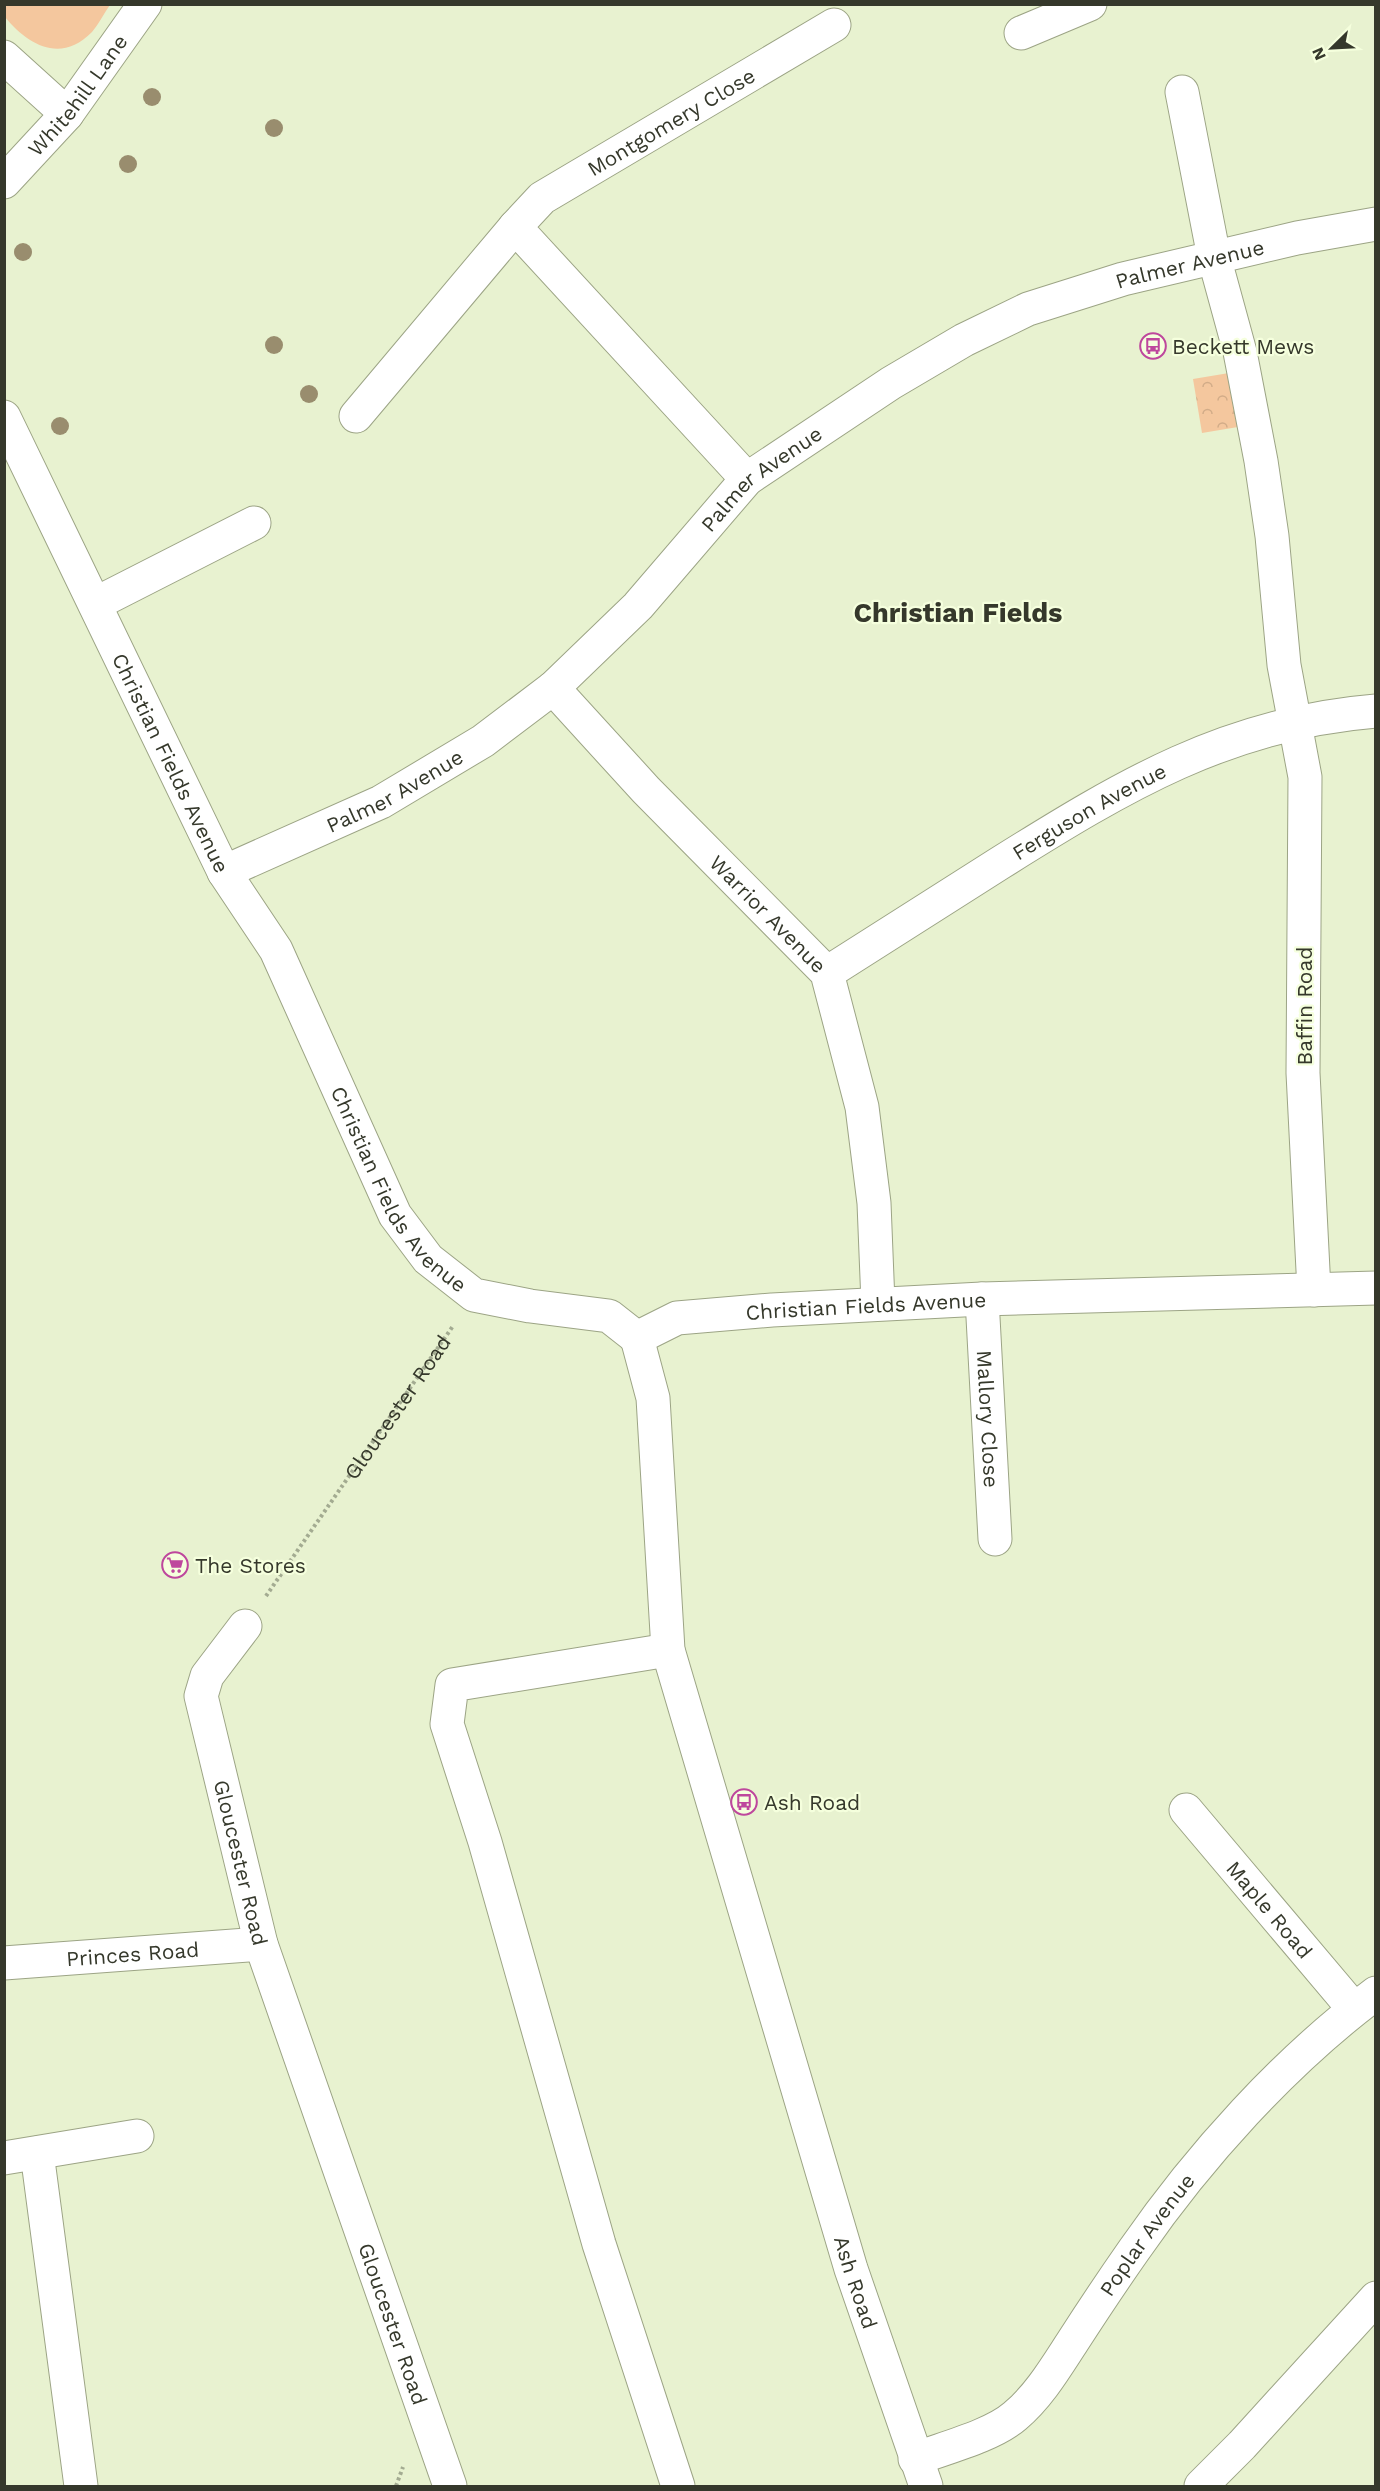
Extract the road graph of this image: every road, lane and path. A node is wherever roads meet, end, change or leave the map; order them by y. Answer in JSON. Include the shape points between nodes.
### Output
{"nodes":[{"id":1,"x":145,"y":4,"type":"edge"},
{"id":2,"x":1090,"y":4,"type":"edge"},
{"id":3,"x":834,"y":25,"type":"dead end"},
{"id":4,"x":1021,"y":33,"type":"dead end"},
{"id":5,"x":4,"y":57,"type":"edge"},
{"id":6,"x":1182,"y":92,"type":"dead end"},
{"id":7,"x":67,"y":114,"type":"junction"},
{"id":8,"x":4,"y":182,"type":"edge"},
{"id":9,"x":1376,"y":224,"type":"edge"},
{"id":10,"x":515,"y":227,"type":"junction"},
{"id":11,"x":1214,"y":256,"type":"junction"},
{"id":12,"x":4,"y":417,"type":"edge"},
{"id":13,"x":356,"y":417,"type":"dead end"},
{"id":14,"x":747,"y":479,"type":"junction"},
{"id":15,"x":254,"y":523,"type":"dead end"},
{"id":16,"x":95,"y":604,"type":"junction"},
{"id":17,"x":553,"y":688,"type":"junction"},
{"id":18,"x":1376,"y":711,"type":"edge"},
{"id":19,"x":1296,"y":723,"type":"junction"},
{"id":20,"x":224,"y":872,"type":"junction"},
{"id":21,"x":827,"y":973,"type":"junction"},
{"id":22,"x":1376,"y":1288,"type":"edge"},
{"id":23,"x":1314,"y":1290,"type":"junction"},
{"id":24,"x":474,"y":1295,"type":"junction"},
{"id":25,"x":982,"y":1299,"type":"junction"},
{"id":26,"x":878,"y":1303,"type":"junction"},
{"id":27,"x":637,"y":1338,"type":"junction"},
{"id":28,"x":995,"y":1539,"type":"dead end"},
{"id":29,"x":245,"y":1626,"type":"joint"},
{"id":30,"x":668,"y":1650,"type":"junction"},
{"id":31,"x":1186,"y":1810,"type":"dead end"},
{"id":32,"x":261,"y":1944,"type":"junction"},
{"id":33,"x":4,"y":1964,"type":"edge"},
{"id":34,"x":1365,"y":2001,"type":"edge"},
{"id":35,"x":137,"y":2136,"type":"dead end"},
{"id":36,"x":38,"y":2153,"type":"junction"},
{"id":37,"x":4,"y":2158,"type":"edge"},
{"id":38,"x":1376,"y":2298,"type":"edge"},
{"id":39,"x":920,"y":2473,"type":"edge"},
{"id":40,"x":81,"y":2487,"type":"edge"},
{"id":41,"x":450,"y":2487,"type":"edge"},
{"id":42,"x":678,"y":2487,"type":"edge"},
{"id":43,"x":1201,"y":2487,"type":"edge"}],
"edges":[{"from":1,"to":7,"type":"street","name":"Whitehill Lane"},
{"from":2,"to":4,"type":"street"},
{"from":3,"to":10,"type":"street","name":"Montgomery Close","via":[[542,198]]},
{"from":5,"to":7,"type":"street"},
{"from":6,"to":11,"type":"street"},
{"from":7,"to":8,"type":"street","name":"Whitehill Lane"},
{"from":9,"to":11,"type":"street","name":"Palmer Avenue"},
{"from":10,"to":13,"type":"street","name":"Montgomery Close"},
{"from":10,"to":14,"type":"street"},
{"from":11,"to":14,"type":"street","name":"Palmer Avenue","via":[[1028,309],[964,340],[891,383]]},
{"from":11,"to":19,"type":"street","via":[[1240,352],[1261,461],[1284,665]]},
{"from":12,"to":16,"type":"street","name":"Christian Fields Avenue"},
{"from":14,"to":17,"type":"street","name":"Palmer Avenue","via":[[638,606]]},
{"from":15,"to":16,"type":"street"},
{"from":16,"to":20,"type":"street","name":"Christian Fields Avenue"},
{"from":17,"to":20,"type":"street","name":"Palmer Avenue","via":[[483,741],[381,802]]},
{"from":17,"to":21,"type":"street","name":"Warrior Avenue","via":[[646,790]]},
{"from":18,"to":19,"type":"street","name":"Ferguson Avenue"},
{"from":19,"to":21,"type":"street","name":"Ferguson Avenue","via":[[1205,750],[1149,774],[1074,816]]},
{"from":19,"to":23,"type":"street","name":"Baffin Road","via":[[1306,787],[1303,1073]]},
{"from":20,"to":24,"type":"street","name":"Christian Fields Avenue","via":[[276,950],[395,1215],[428,1259]]},
{"from":21,"to":26,"type":"street","name":"Warrior Avenue","via":[[862,1107],[874,1203]]},
{"from":22,"to":23,"type":"street","name":"Christian Fields Avenue"},
{"from":23,"to":25,"type":"street","name":"Christian Fields Avenue"},
{"from":24,"to":27,"type":"street","name":"Christian Fields Avenue","via":[[609,1316]]},
{"from":24,"to":29,"type":"path","name":"Gloucester Road"},
{"from":25,"to":26,"type":"street","name":"Christian Fields Avenue"},
{"from":25,"to":28,"type":"street","name":"Mallory Close"},
{"from":26,"to":27,"type":"street","name":"Christian Fields Avenue","via":[[677,1318]]},
{"from":27,"to":30,"type":"street","name":"Ash Road","via":[[653,1398]]},
{"from":29,"to":32,"type":"street","name":"Gloucester Road","via":[[207,1676],[201,1696]]},
{"from":30,"to":39,"type":"street","name":"Ash Road","via":[[851,2269]]},
{"from":30,"to":42,"type":"street","via":[[452,1685],[447,1724],[599,2244]]},
{"from":31,"to":34,"type":"street","name":"Maple Road"},
{"from":32,"to":33,"type":"street","name":"Princes Road"},
{"from":32,"to":41,"type":"street","name":"Gloucester Road"},
{"from":34,"to":39,"type":"street","name":"Poplar Avenue","via":[[1259,2098],[1193,2171],[1135,2248],[1048,2379],[1020,2411]]},
{"from":35,"to":36,"type":"street"},
{"from":36,"to":37,"type":"street"},
{"from":36,"to":40,"type":"street"},
{"from":38,"to":43,"type":"street"}]}
